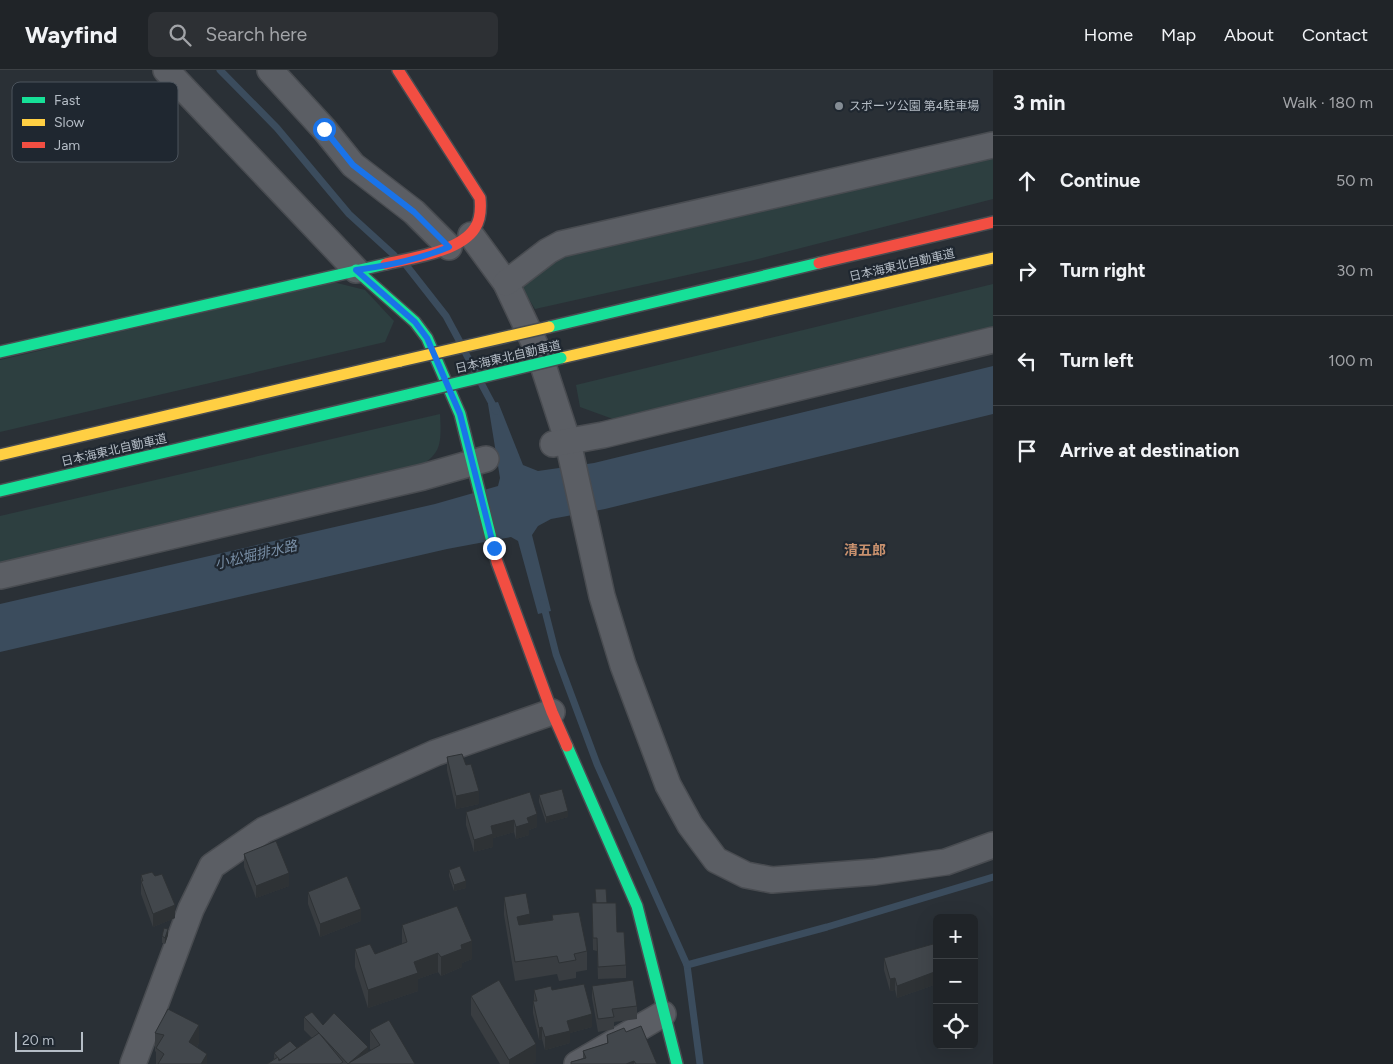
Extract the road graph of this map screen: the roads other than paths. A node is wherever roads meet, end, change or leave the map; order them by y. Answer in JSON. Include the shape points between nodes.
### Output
{"nodes":[{"id":1,"x":166,"y":70,"type":"edge"},
{"id":2,"x":270,"y":70,"type":"edge"},
{"id":3,"x":398,"y":70,"type":"edge"},
{"id":4,"x":993,"y":145,"type":"edge"},
{"id":5,"x":993,"y":222,"type":"edge"},
{"id":6,"x":471,"y":235,"type":"junction"},
{"id":7,"x":443,"y":250,"type":"junction"},
{"id":8,"x":993,"y":258,"type":"edge"},
{"id":9,"x":366,"y":269,"type":"junction"},
{"id":10,"x":506,"y":283,"type":"junction"},
{"id":11,"x":993,"y":340,"type":"edge"},
{"id":12,"x":0,"y":352,"type":"edge"},
{"id":13,"x":563,"y":447,"type":"junction"},
{"id":14,"x":0,"y":455,"type":"edge"},
{"id":15,"x":479,"y":467,"type":"junction"},
{"id":16,"x":0,"y":491,"type":"edge"},
{"id":17,"x":0,"y":576,"type":"edge"},
{"id":18,"x":552,"y":712,"type":"junction"},
{"id":19,"x":993,"y":845,"type":"edge"},
{"id":20,"x":664,"y":1014,"type":"junction"},
{"id":21,"x":133,"y":1064,"type":"edge"},
{"id":22,"x":577,"y":1064,"type":"edge"},
{"id":23,"x":677,"y":1064,"type":"edge"}],
"edges":[{"from":1,"to":9,"type":"street"},
{"from":2,"to":7,"type":"street","via":[[353,165],[414,212]]},
{"from":3,"to":6,"type":"main road","via":[[480,198],[480,222]]},
{"from":4,"to":10,"type":"street","via":[[561,244]]},
{"from":5,"to":14,"type":"main road","name":"日本海東北自動車道","bridge":true},
{"from":6,"to":7,"type":"main road"},
{"from":6,"to":10,"type":"street"},
{"from":7,"to":9,"type":"main road"},
{"from":8,"to":16,"type":"main road","name":"日本海東北自動車道","bridge":true},
{"from":9,"to":12,"type":"main road"},
{"from":9,"to":15,"type":"main road","via":[[427,338]]},
{"from":10,"to":13,"type":"street","via":[[539,353]]},
{"from":11,"to":13,"type":"street"},
{"from":13,"to":19,"type":"street","via":[[586,522],[605,604],[644,725],[668,785],[690,825],[716,860],[746,875],[772,880],[875,872],[946,862]]},
{"from":15,"to":17,"type":"street","via":[[423,477]]},
{"from":15,"to":18,"type":"main road","via":[[497,562]]},
{"from":18,"to":20,"type":"main road","via":[[637,906]]},
{"from":18,"to":21,"type":"street","via":[[435,753],[264,830],[212,866],[191,909]]},
{"from":20,"to":22,"type":"street"},
{"from":20,"to":23,"type":"main road"}]}
